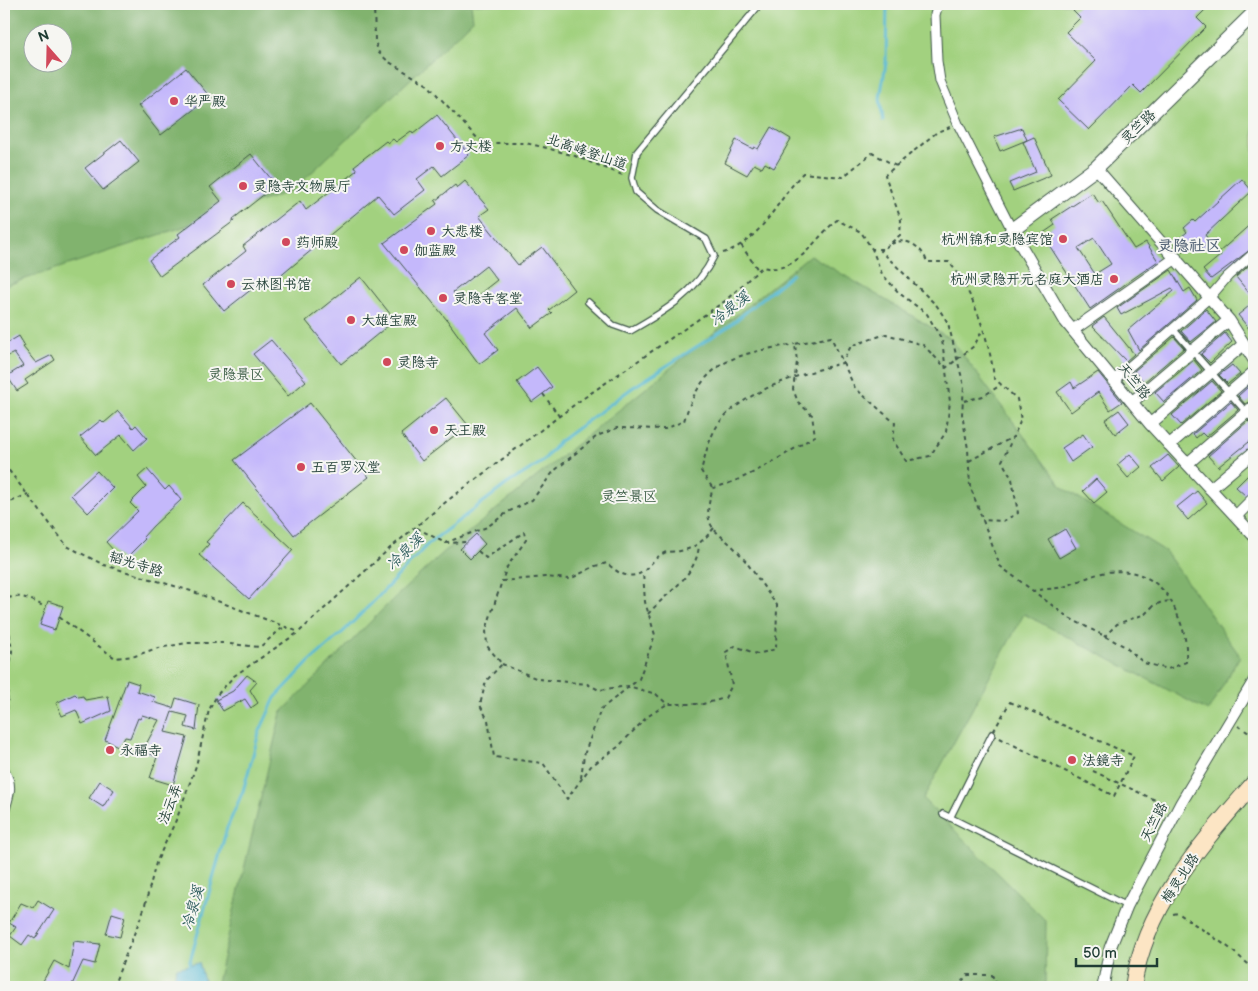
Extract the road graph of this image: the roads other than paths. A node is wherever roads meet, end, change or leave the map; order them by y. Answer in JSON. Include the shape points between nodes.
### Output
{"nodes":[{"id":1,"x":760,"y":4,"type":"edge"},
{"id":2,"x":938,"y":4,"type":"edge"},
{"id":3,"x":1254,"y":13,"type":"edge"},
{"id":4,"x":1096,"y":168,"type":"junction"},
{"id":5,"x":1012,"y":230,"type":"junction"},
{"id":6,"x":1254,"y":254,"type":"edge"},
{"id":7,"x":1176,"y":258,"type":"junction"},
{"id":8,"x":1210,"y":297,"type":"junction"},
{"id":9,"x":588,"y":302,"type":"dead end"},
{"id":10,"x":1229,"y":320,"type":"junction"},
{"id":11,"x":1173,"y":329,"type":"junction"},
{"id":12,"x":1072,"y":330,"type":"junction"},
{"id":13,"x":1244,"y":344,"type":"junction"},
{"id":14,"x":1192,"y":351,"type":"junction"},
{"id":15,"x":1254,"y":360,"type":"edge"},
{"id":16,"x":1212,"y":372,"type":"junction"},
{"id":17,"x":1254,"y":372,"type":"edge"},
{"id":18,"x":1114,"y":380,"type":"junction"},
{"id":19,"x":1229,"y":394,"type":"junction"},
{"id":20,"x":1132,"y":402,"type":"junction"},
{"id":21,"x":1252,"y":413,"type":"edge"},
{"id":22,"x":1150,"y":424,"type":"junction"},
{"id":23,"x":1169,"y":445,"type":"junction"},
{"id":24,"x":1254,"y":452,"type":"edge"},
{"id":25,"x":1187,"y":464,"type":"junction"},
{"id":26,"x":1210,"y":488,"type":"junction"},
{"id":27,"x":1254,"y":498,"type":"edge"},
{"id":28,"x":1236,"y":516,"type":"junction"},
{"id":29,"x":1254,"y":536,"type":"edge"},
{"id":30,"x":1254,"y":681,"type":"edge"},
{"id":31,"x":992,"y":734,"type":"road end"},
{"id":32,"x":4,"y":773,"type":"edge"},
{"id":33,"x":1254,"y":783,"type":"edge"},
{"id":34,"x":4,"y":809,"type":"edge"},
{"id":35,"x":943,"y":814,"type":"dead end"},
{"id":36,"x":950,"y":818,"type":"junction"},
{"id":37,"x":1127,"y":906,"type":"junction"},
{"id":38,"x":1103,"y":987,"type":"edge"},
{"id":39,"x":1133,"y":987,"type":"edge"}],
"edges":[{"from":1,"to":9,"type":"lane","via":[[638,152],[632,178],[636,192],[657,210],[706,239],[714,256],[706,275],[654,318],[630,331],[613,325]]},
{"from":2,"to":5,"type":"street","via":[[935,15],[940,81],[958,124]]},
{"from":3,"to":4,"type":"street","name":"灵竺路"},
{"from":4,"to":5,"type":"street","name":"灵竺路"},
{"from":4,"to":7,"type":"street"},
{"from":5,"to":12,"type":"street","name":"天竺路"},
{"from":6,"to":8,"type":"street"},
{"from":7,"to":8,"type":"street"},
{"from":7,"to":12,"type":"street"},
{"from":8,"to":10,"type":"street"},
{"from":8,"to":11,"type":"street"},
{"from":10,"to":13,"type":"street"},
{"from":10,"to":14,"type":"street"},
{"from":11,"to":14,"type":"lane"},
{"from":11,"to":18,"type":"street"},
{"from":12,"to":18,"type":"street","name":"天竺路"},
{"from":13,"to":15,"type":"street"},
{"from":13,"to":16,"type":"street"},
{"from":14,"to":16,"type":"lane"},
{"from":14,"to":20,"type":"street"},
{"from":16,"to":19,"type":"lane"},
{"from":16,"to":22,"type":"street"},
{"from":17,"to":19,"type":"street"},
{"from":18,"to":20,"type":"street","name":"天竺路"},
{"from":19,"to":21,"type":"lane"},
{"from":19,"to":23,"type":"street"},
{"from":20,"to":22,"type":"street","name":"天竺路"},
{"from":21,"to":25,"type":"street"},
{"from":22,"to":23,"type":"street","name":"天竺路"},
{"from":23,"to":25,"type":"street","name":"天竺路"},
{"from":24,"to":26,"type":"street"},
{"from":25,"to":26,"type":"street","name":"天竺路"},
{"from":26,"to":28,"type":"street","name":"天竺路"},
{"from":27,"to":28,"type":"street"},
{"from":28,"to":29,"type":"street","name":"天竺路"},
{"from":30,"to":37,"type":"street","name":"天竺路","via":[[1177,810]]},
{"from":31,"to":36,"type":"lane"},
{"from":32,"to":34,"type":"street","via":[[10,782]]},
{"from":33,"to":39,"type":"main road","name":"梅灵北路","via":[[1181,872],[1143,946]]},
{"from":35,"to":36,"type":"lane"},
{"from":36,"to":37,"type":"lane"},
{"from":37,"to":38,"type":"street","name":"天竺路","via":[[1110,948]]}]}
